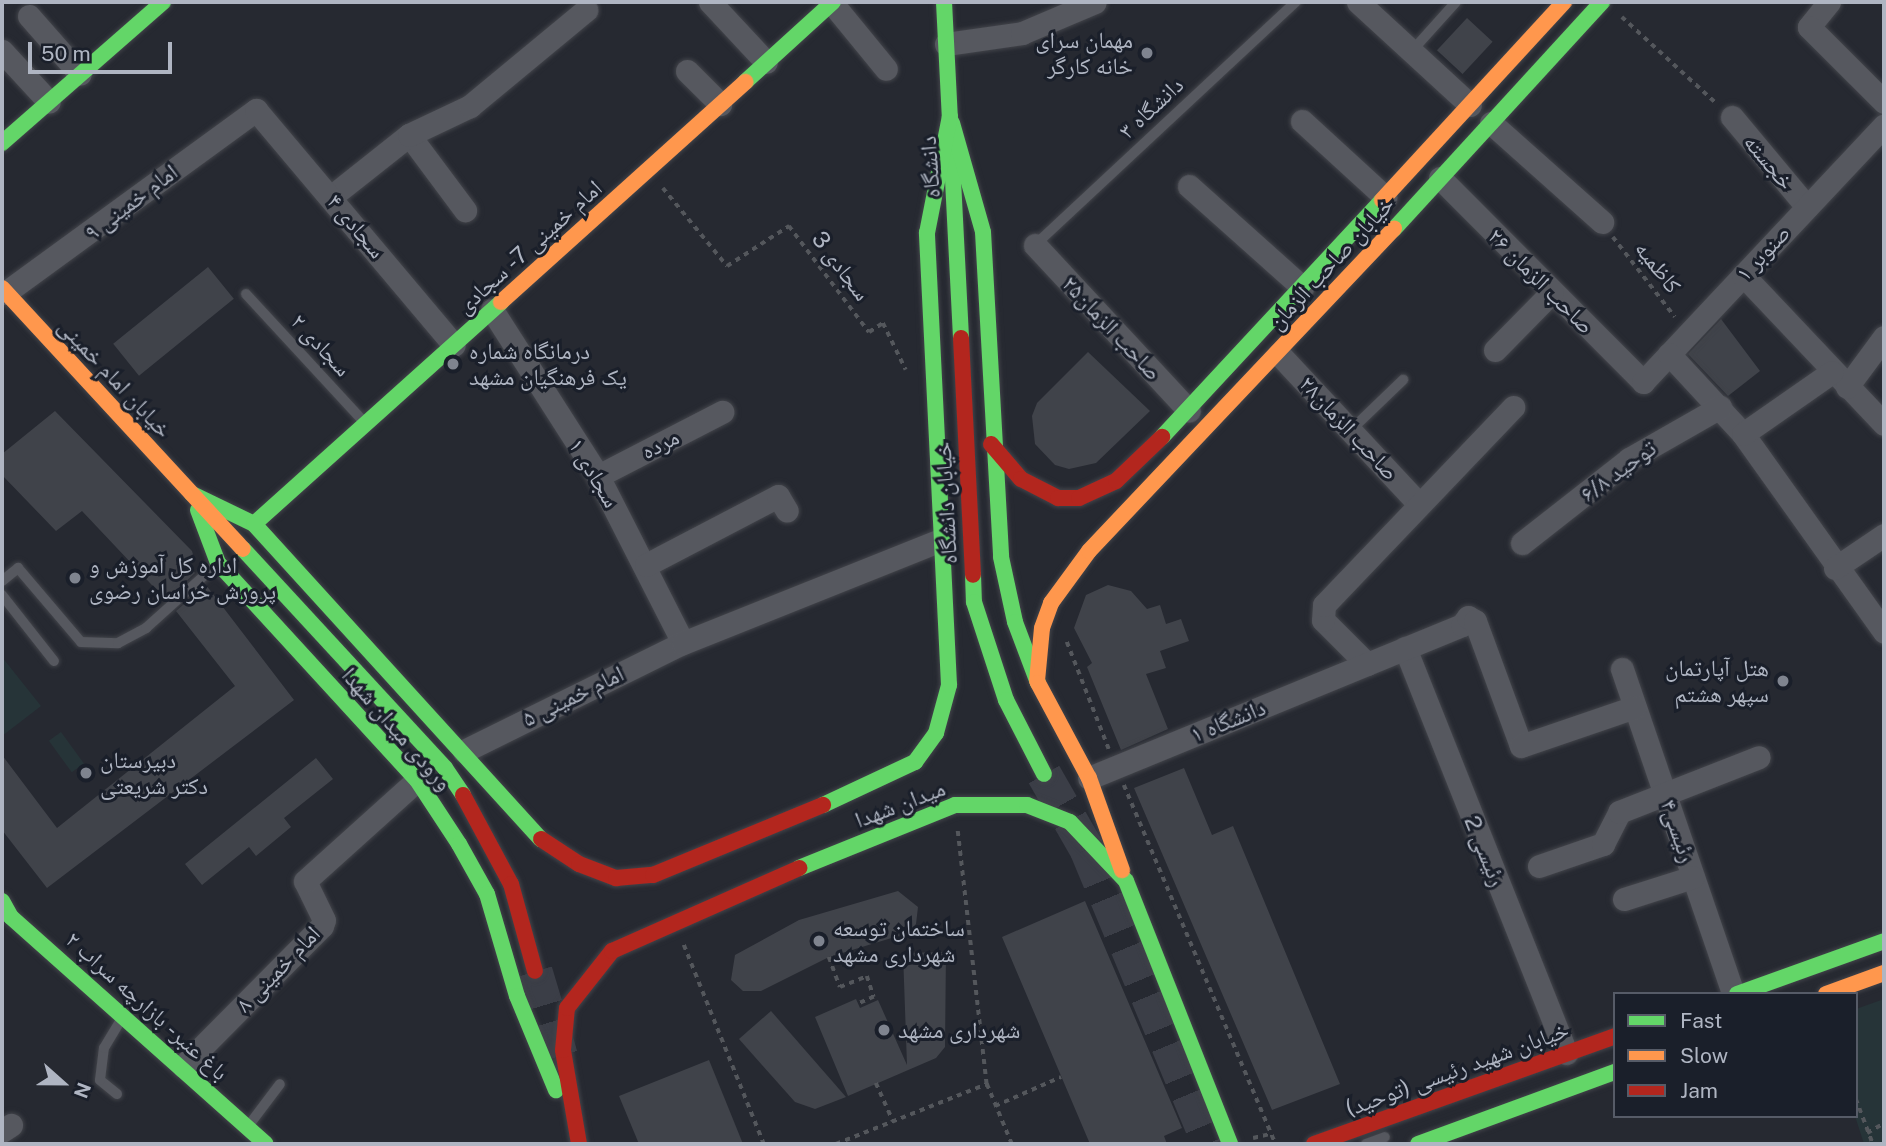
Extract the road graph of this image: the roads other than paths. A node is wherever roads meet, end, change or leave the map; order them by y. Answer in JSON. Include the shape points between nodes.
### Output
{"nodes":[{"id":1,"x":163,"y":2,"type":"edge"},
{"id":2,"x":710,"y":2,"type":"edge"},
{"id":3,"x":832,"y":2,"type":"edge"},
{"id":4,"x":944,"y":2,"type":"edge"},
{"id":5,"x":1096,"y":2,"type":"edge"},
{"id":6,"x":1296,"y":2,"type":"edge"},
{"id":7,"x":1358,"y":2,"type":"edge"},
{"id":8,"x":1456,"y":2,"type":"edge"},
{"id":9,"x":1564,"y":2,"type":"edge"},
{"id":10,"x":1829,"y":2,"type":"edge"},
{"id":11,"x":1608,"y":6,"type":"edge"},
{"id":12,"x":586,"y":10,"type":"dead end"},
{"id":13,"x":29,"y":16,"type":"dead end"},
{"id":14,"x":946,"y":44,"type":"junction"},
{"id":15,"x":2,"y":51,"type":"edge"},
{"id":16,"x":1411,"y":52,"type":"junction"},
{"id":17,"x":766,"y":62,"type":"junction"},
{"id":18,"x":886,"y":69,"type":"dead end"},
{"id":19,"x":687,"y":71,"type":"dead end"},
{"id":20,"x":80,"y":74,"type":"junction"},
{"id":21,"x":49,"y":102,"type":"junction"},
{"id":22,"x":1884,"y":102,"type":"edge"},
{"id":23,"x":720,"y":104,"type":"junction"},
{"id":24,"x":1470,"y":105,"type":"junction"},
{"id":25,"x":256,"y":110,"type":"joint"},
{"id":26,"x":950,"y":116,"type":"junction"},
{"id":27,"x":1732,"y":117,"type":"road end"},
{"id":28,"x":1302,"y":121,"type":"dead end"},
{"id":29,"x":1491,"y":123,"type":"junction"},
{"id":30,"x":1884,"y":125,"type":"edge"},
{"id":31,"x":410,"y":135,"type":"junction"},
{"id":32,"x":2,"y":143,"type":"edge"},
{"id":33,"x":1440,"y":178,"type":"junction"},
{"id":34,"x":1188,"y":186,"type":"dead end"},
{"id":35,"x":332,"y":196,"type":"junction"},
{"id":36,"x":1385,"y":197,"type":"junction"},
{"id":37,"x":1807,"y":207,"type":"junction"},
{"id":38,"x":465,"y":210,"type":"dead end"},
{"id":39,"x":956,"y":215,"type":"joint"},
{"id":40,"x":1602,"y":222,"type":"road end"},
{"id":41,"x":1035,"y":244,"type":"joint"},
{"id":42,"x":1743,"y":275,"type":"junction"},
{"id":43,"x":1303,"y":287,"type":"junction"},
{"id":44,"x":3,"y":291,"type":"edge"},
{"id":45,"x":1552,"y":292,"type":"junction"},
{"id":46,"x":246,"y":295,"type":"dead end"},
{"id":47,"x":492,"y":310,"type":"junction"},
{"id":48,"x":1884,"y":337,"type":"edge"},
{"id":49,"x":454,"y":345,"type":"junction"},
{"id":50,"x":1495,"y":350,"type":"dead end"},
{"id":51,"x":1279,"y":354,"type":"junction"},
{"id":52,"x":1669,"y":354,"type":"junction"},
{"id":53,"x":1840,"y":379,"type":"junction"},
{"id":54,"x":1403,"y":380,"type":"dead end"},
{"id":55,"x":1643,"y":382,"type":"joint"},
{"id":56,"x":1513,"y":407,"type":"dead end"},
{"id":57,"x":1720,"y":407,"type":"junction"},
{"id":58,"x":1189,"y":411,"type":"junction"},
{"id":59,"x":722,"y":412,"type":"dead end"},
{"id":60,"x":366,"y":424,"type":"junction"},
{"id":61,"x":1884,"y":424,"type":"edge"},
{"id":62,"x":1350,"y":431,"type":"junction"},
{"id":63,"x":1743,"y":434,"type":"junction"},
{"id":64,"x":991,"y":444,"type":"junction"},
{"id":65,"x":598,"y":476,"type":"junction"},
{"id":66,"x":192,"y":494,"type":"junction"},
{"id":67,"x":1418,"y":503,"type":"junction"},
{"id":68,"x":787,"y":511,"type":"dead end"},
{"id":69,"x":254,"y":524,"type":"junction"},
{"id":70,"x":1884,"y":535,"type":"edge"},
{"id":71,"x":941,"y":540,"type":"junction"},
{"id":72,"x":1522,"y":543,"type":"dead end"},
{"id":73,"x":218,"y":563,"type":"junction"},
{"id":74,"x":646,"y":565,"type":"junction"},
{"id":75,"x":1835,"y":568,"type":"junction"},
{"id":76,"x":2,"y":581,"type":"edge"},
{"id":77,"x":2,"y":594,"type":"edge"},
{"id":78,"x":1884,"y":632,"type":"edge"},
{"id":79,"x":683,"y":643,"type":"junction"},
{"id":80,"x":1405,"y":648,"type":"junction"},
{"id":81,"x":54,"y":661,"type":"dead end"},
{"id":82,"x":1367,"y":664,"type":"junction"},
{"id":83,"x":1622,"y":668,"type":"dead end"},
{"id":84,"x":1037,"y":681,"type":"junction"},
{"id":85,"x":1635,"y":707,"type":"junction"},
{"id":86,"x":464,"y":751,"type":"junction"},
{"id":87,"x":1759,"y":757,"type":"dead end"},
{"id":88,"x":1044,"y":774,"type":"tunnel mouth"},
{"id":89,"x":1089,"y":778,"type":"junction"},
{"id":90,"x":417,"y":780,"type":"junction"},
{"id":91,"x":1664,"y":790,"type":"junction"},
{"id":92,"x":1539,"y":866,"type":"dead end"},
{"id":93,"x":1693,"y":877,"type":"junction"},
{"id":94,"x":1126,"y":881,"type":"junction"},
{"id":95,"x":1624,"y":899,"type":"dead end"},
{"id":96,"x":5,"y":914,"type":"edge"},
{"id":97,"x":1884,"y":941,"type":"edge"},
{"id":98,"x":1884,"y":956,"type":"edge"},
{"id":99,"x":535,"y":971,"type":"tunnel mouth"},
{"id":100,"x":1884,"y":973,"type":"edge"},
{"id":101,"x":1734,"y":992,"type":"edge"},
{"id":102,"x":1741,"y":992,"type":"edge"},
{"id":103,"x":1785,"y":992,"type":"edge"},
{"id":104,"x":1832,"y":992,"type":"edge"},
{"id":105,"x":124,"y":1015,"type":"junction"},
{"id":106,"x":1613,"y":1037,"type":"edge"},
{"id":107,"x":1566,"y":1054,"type":"junction"},
{"id":108,"x":183,"y":1066,"type":"junction"},
{"id":109,"x":1613,"y":1073,"type":"edge"},
{"id":110,"x":281,"y":1084,"type":"dead end"},
{"id":111,"x":117,"y":1094,"type":"dead end"},
{"id":112,"x":1398,"y":1132,"type":"dead end"},
{"id":113,"x":255,"y":1138,"type":"edge"},
{"id":114,"x":577,"y":1139,"type":"edge"},
{"id":115,"x":1231,"y":1144,"type":"edge"},
{"id":116,"x":1314,"y":1144,"type":"edge"},
{"id":117,"x":1366,"y":1144,"type":"edge"},
{"id":118,"x":1418,"y":1144,"type":"edge"}],
"edges":[{"from":1,"to":20,"type":"main road"},
{"from":2,"to":17,"type":"street"},
{"from":3,"to":17,"type":"main road","name":"امام خمینی 7 - سجادی"},
{"from":3,"to":18,"type":"street"},
{"from":4,"to":14,"type":"main road"},
{"from":5,"to":14,"type":"street","via":[[1022,33]]},
{"from":6,"to":41,"type":"lane","name":"دانشگاه ۳"},
{"from":7,"to":16,"type":"street"},
{"from":8,"to":16,"type":"lane"},
{"from":9,"to":24,"type":"main road"},
{"from":10,"to":22,"type":"street","via":[[1809,27]]},
{"from":11,"to":29,"type":"main road","name":"خیابان صاحب الزمان"},
{"from":12,"to":31,"type":"street","via":[[470,106]]},
{"from":13,"to":20,"type":"street"},
{"from":14,"to":26,"type":"main road"},
{"from":15,"to":21,"type":"street"},
{"from":16,"to":24,"type":"street"},
{"from":17,"to":23,"type":"main road","name":"امام خمینی 7 - سجادی"},
{"from":19,"to":23,"type":"street"},
{"from":20,"to":21,"type":"main road"},
{"from":21,"to":32,"type":"main road"},
{"from":23,"to":47,"type":"main road","name":"امام خمینی 7 - سجادی"},
{"from":24,"to":36,"type":"main road"},
{"from":25,"to":35,"type":"street","name":"سجادی ۴"},
{"from":25,"to":44,"type":"street","name":"امام خمینی ۹"},
{"from":26,"to":39,"type":"main road","name":"دانشگاه"},
{"from":26,"to":64,"type":"main road","via":[[983,232]]},
{"from":26,"to":71,"type":"main road","via":[[927,233]]},
{"from":27,"to":37,"type":"street","name":"خجسته"},
{"from":28,"to":36,"type":"street"},
{"from":29,"to":33,"type":"main road","name":"خیابان صاحب الزمان"},
{"from":29,"to":40,"type":"street"},
{"from":30,"to":37,"type":"street","name":"صنوبر ۱"},
{"from":31,"to":35,"type":"street"},
{"from":31,"to":38,"type":"street"},
{"from":33,"to":45,"type":"street","name":"صاحب الزمان ۲۶"},
{"from":33,"to":51,"type":"main road","name":"خیابان صاحب الزمان"},
{"from":34,"to":43,"type":"street"},
{"from":35,"to":49,"type":"street","name":"سجادی ۴"},
{"from":36,"to":43,"type":"main road"},
{"from":37,"to":42,"type":"street","name":"صنوبر ۱"},
{"from":39,"to":88,"type":"main road","name":"خیابان دانشگاه","via":[[974,602],[1006,700]]},
{"from":41,"to":58,"type":"street","name":"صاحب الزمان۲۵"},
{"from":42,"to":52,"type":"street","name":"صنوبر ۱"},
{"from":42,"to":53,"type":"street"},
{"from":43,"to":58,"type":"main road"},
{"from":44,"to":66,"type":"main road","name":"خیابان امام خمینی"},
{"from":45,"to":50,"type":"street"},
{"from":45,"to":55,"type":"street","name":"صاحب الزمان ۲۶"},
{"from":46,"to":60,"type":"lane","name":"سجادی ۲"},
{"from":47,"to":49,"type":"main road","name":"امام خمینی 7 - سجادی"},
{"from":47,"to":65,"type":"street","name":"سجادی ۱"},
{"from":48,"to":53,"type":"street"},
{"from":49,"to":60,"type":"main road","name":"امام خمینی 7 - سجادی"},
{"from":51,"to":62,"type":"street","name":"صاحب الزمان۲۸"},
{"from":51,"to":84,"type":"main road","name":"خیابان صاحب الزمان","via":[[1088,551],[1052,603],[1042,628]]},
{"from":52,"to":55,"type":"street","name":"صنوبر ۱"},
{"from":52,"to":57,"type":"street"},
{"from":53,"to":61,"type":"street"},
{"from":53,"to":63,"type":"street"},
{"from":54,"to":62,"type":"lane"},
{"from":56,"to":67,"type":"street"},
{"from":57,"to":63,"type":"street"},
{"from":57,"to":72,"type":"street","name":"توحید ۶/۸","via":[[1629,459]]},
{"from":58,"to":64,"type":"main road","via":[[1116,481],[1079,498],[1058,498],[1021,479]]},
{"from":59,"to":65,"type":"street","name":"مرده"},
{"from":60,"to":69,"type":"main road","name":"امام خمینی 7 - سجادی"},
{"from":62,"to":67,"type":"street","name":"صاحب الزمان۲۸"},
{"from":63,"to":75,"type":"street"},
{"from":64,"to":84,"type":"main road","via":[[1002,557],[1014,622]]},
{"from":65,"to":74,"type":"street","name":"سجادی ۱"},
{"from":66,"to":69,"type":"main road"},
{"from":66,"to":73,"type":"main road","name":"ورودی میدان شهدا"},
{"from":66,"to":99,"type":"main road","name":"خیابان امام خمینی","via":[[445,768],[485,829],[511,884]]},
{"from":67,"to":82,"type":"street","via":[[1320,613]]},
{"from":68,"to":74,"type":"street","via":[[778,496]]},
{"from":69,"to":86,"type":"main road"},
{"from":70,"to":75,"type":"street"},
{"from":71,"to":79,"type":"street","name":"امام خمینی ۵"},
{"from":71,"to":86,"type":"main road","via":[[948,617],[946,705],[936,733],[915,762],[890,778],[653,875],[616,878],[579,864],[546,844]]},
{"from":73,"to":76,"type":"lane","via":[[146,628],[118,643],[81,642],[18,568]]},
{"from":73,"to":90,"type":"main road","name":"ورودی میدان شهدا"},
{"from":74,"to":79,"type":"street","name":"سجادی ۱"},
{"from":75,"to":78,"type":"street"},
{"from":77,"to":81,"type":"lane"},
{"from":79,"to":86,"type":"street","name":"امام خمینی ۵"},
{"from":80,"to":82,"type":"street","name":"دانشگاه ۱"},
{"from":80,"to":85,"type":"street","name":"دانشگاه ۱","via":[[1462,625],[1468,617],[1475,621],[1521,746]]},
{"from":80,"to":107,"type":"street","name":"رئیسی 2"},
{"from":82,"to":89,"type":"street","name":"دانشگاه ۱"},
{"from":83,"to":85,"type":"street","name":"رئیسی۴"},
{"from":84,"to":89,"type":"main road"},
{"from":85,"to":91,"type":"street","name":"رئیسی۴"},
{"from":87,"to":91,"type":"street"},
{"from":89,"to":94,"type":"main road"},
{"from":90,"to":108,"type":"street","name":"امام خمینی ۸","via":[[305,881],[324,920],[322,926]]},
{"from":90,"to":114,"type":"main road","name":"ورودی میدان شهدا","via":[[487,894],[517,996]]},
{"from":91,"to":92,"type":"street","via":[[1619,812],[1603,844]]},
{"from":91,"to":93,"type":"street","name":"رئیسی۴"},
{"from":93,"to":95,"type":"street"},
{"from":93,"to":101,"type":"street","name":"رئیسی۴"},
{"from":94,"to":114,"type":"main road","name":"میدان شهدا","via":[[1070,822],[1027,805],[955,805],[673,919],[612,951],[568,1008],[562,1050]]},
{"from":94,"to":115,"type":"main road","name":"میدان شهدا"},
{"from":96,"to":105,"type":"main road","name":"باغ عنبر - بازارچه سراب ۲"},
{"from":97,"to":102,"type":"main road"},
{"from":98,"to":103,"type":"lane"},
{"from":100,"to":104,"type":"main road"},
{"from":105,"to":108,"type":"main road","name":"باغ عنبر - بازارچه سراب ۲"},
{"from":105,"to":111,"type":"lane","via":[[104,1048],[100,1080]]},
{"from":106,"to":107,"type":"main road","name":"خیابان شهید رئیسی (توحید)"},
{"from":107,"to":116,"type":"main road","name":"خیابان شهید رئیسی (توحید)"},
{"from":108,"to":113,"type":"main road","name":"باغ عنبر - بازارچه سراب ۲"},
{"from":109,"to":118,"type":"main road"},
{"from":110,"to":113,"type":"lane"},
{"from":112,"to":117,"type":"lane"}]}
